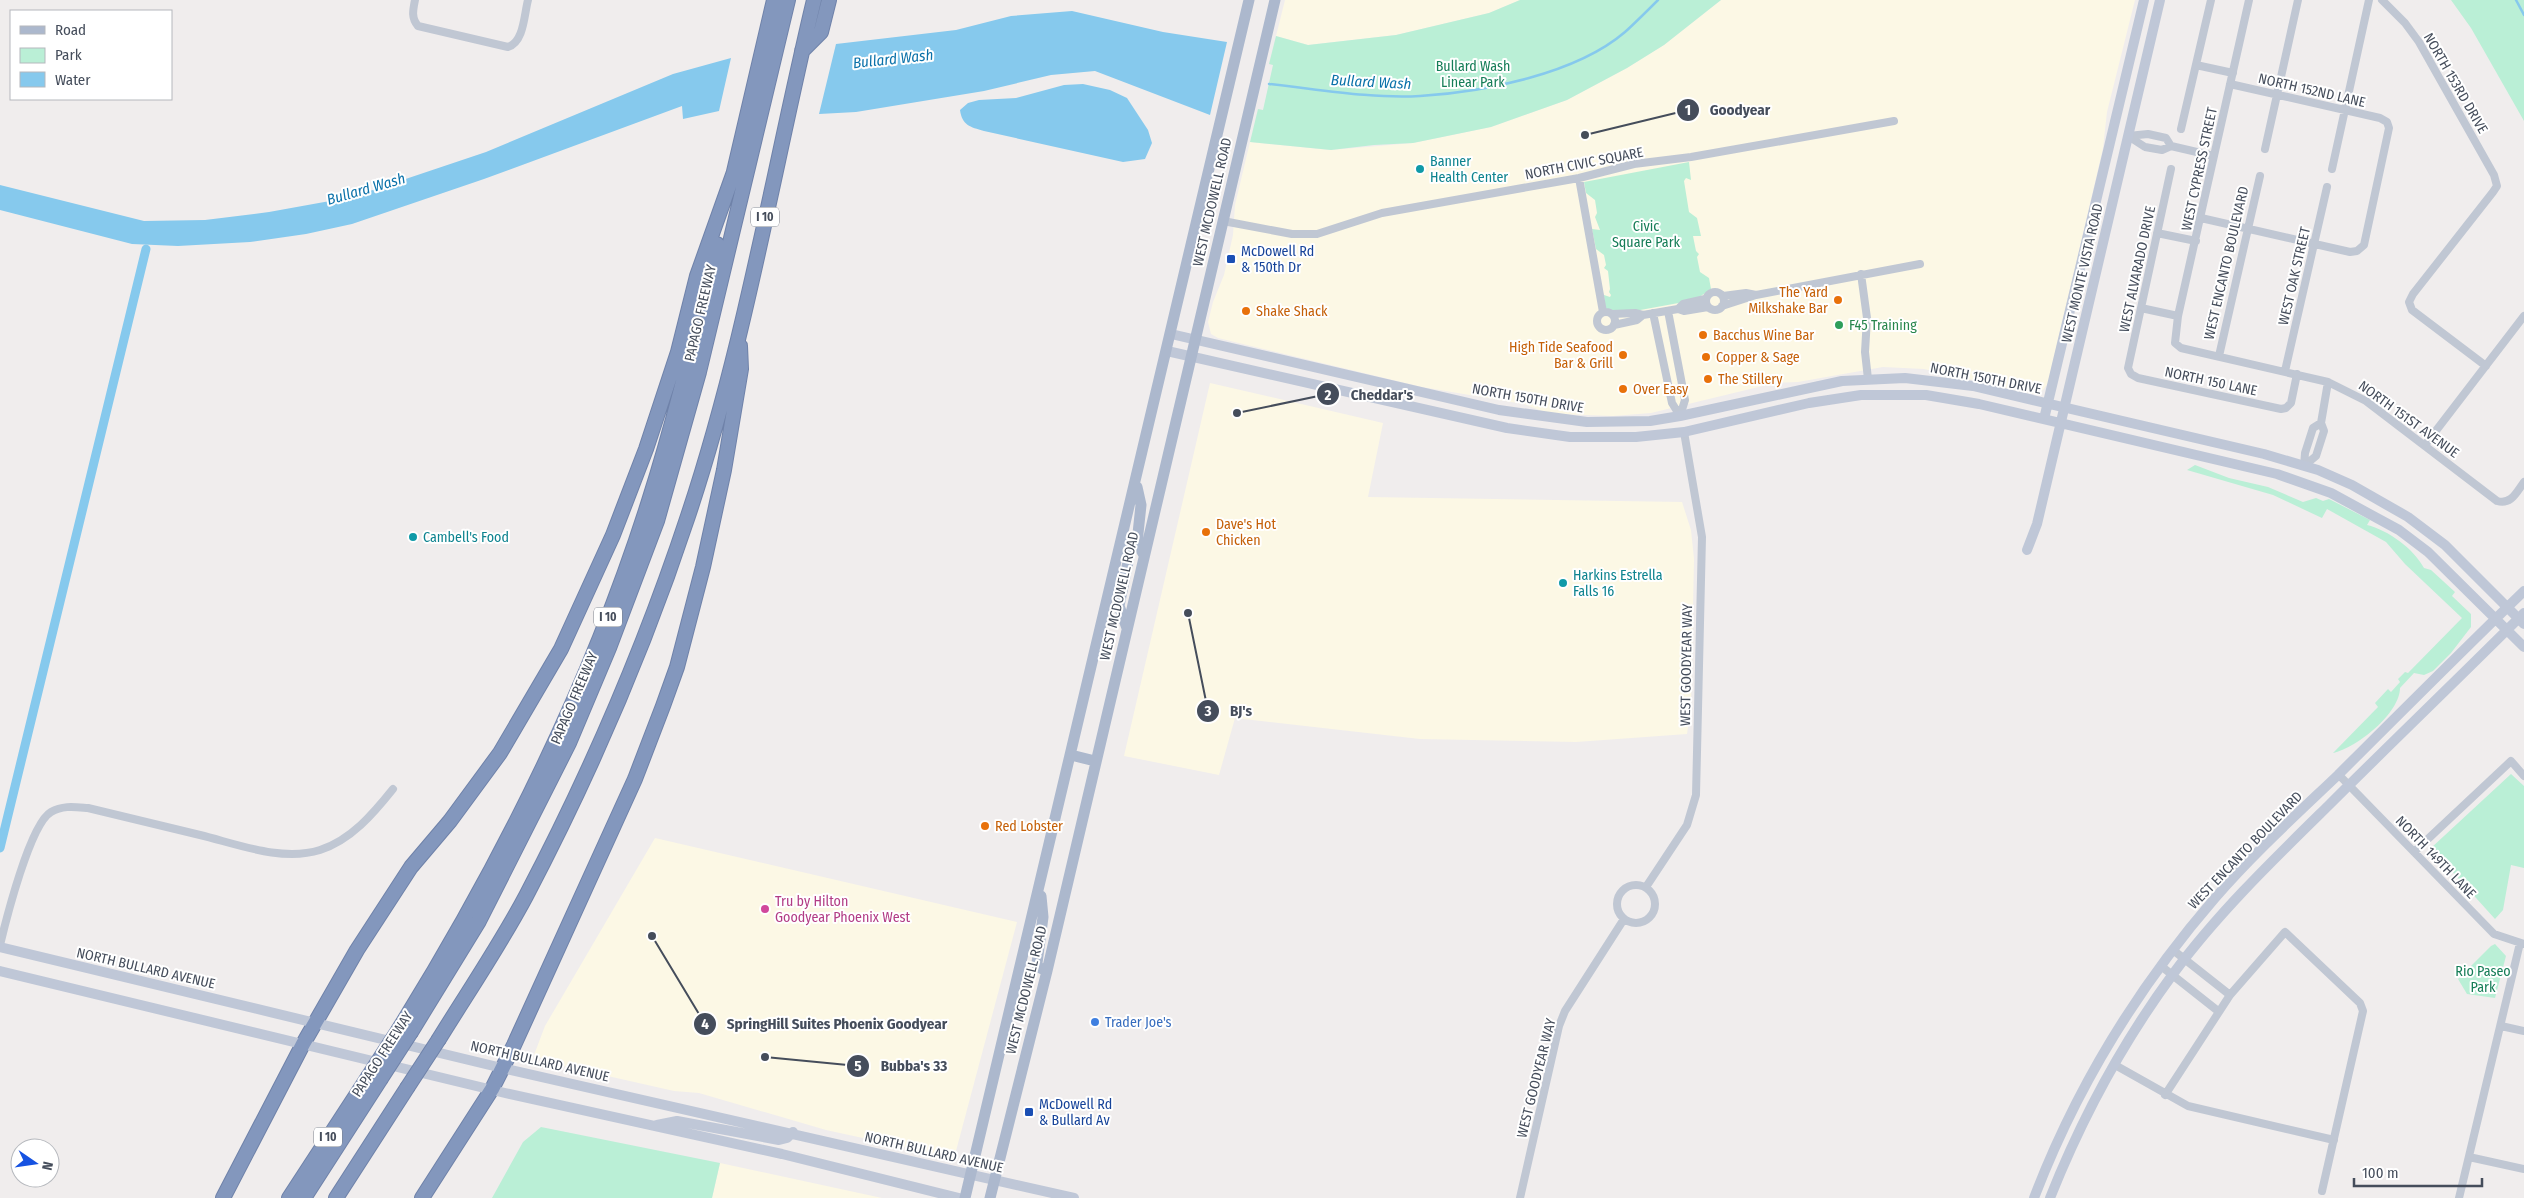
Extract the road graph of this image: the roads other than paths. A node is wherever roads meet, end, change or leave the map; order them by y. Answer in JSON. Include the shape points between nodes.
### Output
{"nodes":[{"id":1,"x":415,"y":0,"type":"edge"},
{"id":2,"x":528,"y":0,"type":"edge"},
{"id":3,"x":774,"y":0,"type":"edge"},
{"id":4,"x":788,"y":0,"type":"edge"},
{"id":5,"x":814,"y":0,"type":"edge"},
{"id":6,"x":829,"y":0,"type":"edge"},
{"id":7,"x":1249,"y":0,"type":"edge"},
{"id":8,"x":1275,"y":0,"type":"edge"},
{"id":9,"x":2144,"y":0,"type":"edge"},
{"id":10,"x":2160,"y":0,"type":"edge"},
{"id":11,"x":2211,"y":0,"type":"edge"},
{"id":12,"x":2249,"y":0,"type":"edge"},
{"id":13,"x":2298,"y":0,"type":"edge"},
{"id":14,"x":2369,"y":0,"type":"edge"},
{"id":15,"x":2382,"y":0,"type":"edge"},
{"id":16,"x":802,"y":52,"type":"junction"},
{"id":17,"x":2196,"y":65,"type":"junction"},
{"id":18,"x":2233,"y":73,"type":"junction"},
{"id":19,"x":2230,"y":84,"type":"junction"},
{"id":20,"x":2277,"y":94,"type":"junction"},
{"id":21,"x":2345,"y":110,"type":"junction"},
{"id":22,"x":1894,"y":121,"type":"dead end"},
{"id":23,"x":2181,"y":129,"type":"dead end"},
{"id":24,"x":2114,"y":132,"type":"junction"},
{"id":25,"x":2128,"y":136,"type":"junction"},
{"id":26,"x":2171,"y":146,"type":"junction"},
{"id":27,"x":2265,"y":150,"type":"dead end"},
{"id":28,"x":2214,"y":156,"type":"junction"},
{"id":29,"x":2171,"y":169,"type":"dead end"},
{"id":30,"x":2332,"y":169,"type":"dead end"},
{"id":31,"x":734,"y":172,"type":"junction"},
{"id":32,"x":2260,"y":176,"type":"dead end"},
{"id":33,"x":1580,"y":178,"type":"junction"},
{"id":34,"x":2327,"y":187,"type":"dead end"},
{"id":35,"x":2201,"y":218,"type":"junction"},
{"id":36,"x":1223,"y":221,"type":"junction"},
{"id":37,"x":2249,"y":228,"type":"junction"},
{"id":38,"x":2157,"y":233,"type":"junction"},
{"id":39,"x":2196,"y":241,"type":"junction"},
{"id":40,"x":2314,"y":244,"type":"junction"},
{"id":41,"x":1920,"y":264,"type":"dead end"},
{"id":42,"x":1861,"y":274,"type":"junction"},
{"id":43,"x":1756,"y":295,"type":"junction"},
{"id":44,"x":1723,"y":296,"type":"junction"},
{"id":45,"x":1706,"y":303,"type":"junction"},
{"id":46,"x":1722,"y":306,"type":"junction"},
{"id":47,"x":2141,"y":308,"type":"junction"},
{"id":48,"x":1668,"y":311,"type":"junction"},
{"id":49,"x":1603,"y":312,"type":"junction"},
{"id":50,"x":1652,"y":313,"type":"junction"},
{"id":51,"x":1612,"y":314,"type":"junction"},
{"id":52,"x":1643,"y":315,"type":"junction"},
{"id":53,"x":2178,"y":316,"type":"junction"},
{"id":54,"x":2524,"y":316,"type":"edge"},
{"id":55,"x":1614,"y":325,"type":"junction"},
{"id":56,"x":740,"y":330,"type":"junction"},
{"id":57,"x":1171,"y":334,"type":"junction"},
{"id":58,"x":1195,"y":340,"type":"junction"},
{"id":59,"x":2175,"y":343,"type":"joint"},
{"id":60,"x":1167,"y":350,"type":"junction"},
{"id":61,"x":1191,"y":356,"type":"junction"},
{"id":62,"x":2219,"y":356,"type":"junction"},
{"id":63,"x":2486,"y":366,"type":"junction"},
{"id":64,"x":2285,"y":371,"type":"junction"},
{"id":65,"x":2131,"y":374,"type":"joint"},
{"id":66,"x":2297,"y":374,"type":"junction"},
{"id":67,"x":1868,"y":378,"type":"junction"},
{"id":68,"x":2328,"y":382,"type":"junction"},
{"id":69,"x":2048,"y":404,"type":"junction"},
{"id":70,"x":2064,"y":408,"type":"junction"},
{"id":71,"x":1680,"y":416,"type":"junction"},
{"id":72,"x":2044,"y":419,"type":"junction"},
{"id":73,"x":2061,"y":423,"type":"junction"},
{"id":74,"x":1684,"y":432,"type":"junction"},
{"id":75,"x":2425,"y":445,"type":"junction"},
{"id":76,"x":2304,"y":466,"type":"junction"},
{"id":77,"x":2300,"y":480,"type":"junction"},
{"id":78,"x":2524,"y":482,"type":"edge"},
{"id":79,"x":1136,"y":483,"type":"junction"},
{"id":80,"x":1121,"y":544,"type":"junction"},
{"id":81,"x":2027,"y":550,"type":"dead end"},
{"id":82,"x":1144,"y":555,"type":"junction"},
{"id":83,"x":2524,"y":592,"type":"edge"},
{"id":84,"x":2511,"y":618,"type":"edge"},
{"id":85,"x":1127,"y":628,"type":"junction"},
{"id":86,"x":2524,"y":647,"type":"edge"},
{"id":87,"x":1071,"y":755,"type":"junction"},
{"id":88,"x":1095,"y":761,"type":"junction"},
{"id":89,"x":2338,"y":774,"type":"junction"},
{"id":90,"x":2524,"y":776,"type":"edge"},
{"id":91,"x":2349,"y":785,"type":"junction"},
{"id":92,"x":393,"y":789,"type":"dead end"},
{"id":93,"x":2414,"y":852,"type":"junction"},
{"id":94,"x":1040,"y":887,"type":"junction"},
{"id":95,"x":1646,"y":887,"type":"junction"},
{"id":96,"x":1624,"y":920,"type":"junction"},
{"id":97,"x":2522,"y":944,"type":"edge"},
{"id":98,"x":0,"y":946,"type":"edge"},
{"id":99,"x":2172,"y":950,"type":"junction"},
{"id":100,"x":2184,"y":960,"type":"junction"},
{"id":101,"x":2161,"y":966,"type":"junction"},
{"id":102,"x":0,"y":970,"type":"edge"},
{"id":103,"x":1047,"y":971,"type":"junction"},
{"id":104,"x":2172,"y":975,"type":"junction"},
{"id":105,"x":2230,"y":995,"type":"junction"},
{"id":106,"x":2218,"y":1011,"type":"junction"},
{"id":107,"x":316,"y":1023,"type":"junction"},
{"id":108,"x":2501,"y":1026,"type":"junction"},
{"id":109,"x":405,"y":1031,"type":"junction"},
{"id":110,"x":2524,"y":1031,"type":"edge"},
{"id":111,"x":303,"y":1044,"type":"junction"},
{"id":112,"x":2115,"y":1065,"type":"junction"},
{"id":113,"x":502,"y":1068,"type":"junction"},
{"id":114,"x":374,"y":1078,"type":"junction"},
{"id":115,"x":492,"y":1089,"type":"junction"},
{"id":116,"x":2164,"y":1095,"type":"junction"},
{"id":117,"x":653,"y":1125,"type":"junction"},
{"id":118,"x":793,"y":1132,"type":"junction"},
{"id":119,"x":2334,"y":1140,"type":"junction"},
{"id":120,"x":2469,"y":1157,"type":"junction"},
{"id":121,"x":2524,"y":1169,"type":"edge"},
{"id":122,"x":970,"y":1175,"type":"junction"},
{"id":123,"x":994,"y":1180,"type":"junction"},
{"id":124,"x":2040,"y":1180,"type":"junction"},
{"id":125,"x":2055,"y":1185,"type":"junction"},
{"id":126,"x":2322,"y":1191,"type":"dead end"},
{"id":127,"x":223,"y":1198,"type":"edge"},
{"id":128,"x":289,"y":1198,"type":"edge"},
{"id":129,"x":304,"y":1198,"type":"edge"},
{"id":130,"x":336,"y":1198,"type":"edge"},
{"id":131,"x":422,"y":1198,"type":"edge"},
{"id":132,"x":959,"y":1198,"type":"edge"},
{"id":133,"x":965,"y":1198,"type":"edge"},
{"id":134,"x":990,"y":1198,"type":"edge"},
{"id":135,"x":1074,"y":1198,"type":"edge"},
{"id":136,"x":1520,"y":1198,"type":"edge"},
{"id":137,"x":2034,"y":1198,"type":"edge"},
{"id":138,"x":2050,"y":1198,"type":"edge"},
{"id":139,"x":2459,"y":1198,"type":"edge"}],
"edges":[{"from":1,"to":2,"type":"street","via":[[413,14],[418,26],[508,47],[519,38]]},
{"from":3,"to":31,"type":"highway","name":"PAPAGO FREEWAY","number":"I 10"},
{"from":4,"to":109,"type":"highway","via":[[699,372],[656,521],[609,648],[569,743],[480,921]]},
{"from":5,"to":16,"type":"highway","number":"I 10"},
{"from":6,"to":16,"type":"highway","via":[[821,32]]},
{"from":7,"to":57,"type":"main road","name":"WEST MCDOWELL ROAD"},
{"from":8,"to":36,"type":"main road","name":"WEST MCDOWELL ROAD"},
{"from":9,"to":24,"type":"street","name":"WEST MONTE VISTA ROAD"},
{"from":10,"to":25,"type":"street","name":"WEST MONTE VISTA ROAD"},
{"from":11,"to":17,"type":"street"},
{"from":12,"to":18,"type":"street","name":"WEST CYPRESS STREET"},
{"from":13,"to":20,"type":"street"},
{"from":14,"to":21,"type":"street"},
{"from":15,"to":63,"type":"street","name":"NORTH 153RD DRIVE","via":[[2406,23],[2419,42],[2494,175],[2497,186],[2409,302],[2412,310]]},
{"from":16,"to":56,"type":"highway","number":"I 10"},
{"from":17,"to":18,"type":"street"},
{"from":17,"to":23,"type":"street"},
{"from":18,"to":19,"type":"street","name":"WEST CYPRESS STREET"},
{"from":19,"to":20,"type":"street","name":"NORTH 152ND LANE"},
{"from":19,"to":28,"type":"street","name":"WEST CYPRESS STREET"},
{"from":20,"to":21,"type":"street","name":"NORTH 152ND LANE"},
{"from":20,"to":27,"type":"street"},
{"from":21,"to":30,"type":"street"},
{"from":21,"to":40,"type":"street","name":"NORTH 152ND LANE","via":[[2387,122],[2389,128],[2364,245],[2350,252]]},
{"from":22,"to":33,"type":"street","name":"NORTH CIVIC SQUARE","via":[[1634,164]]},
{"from":24,"to":25,"type":"street"},
{"from":24,"to":69,"type":"street","name":"WEST MONTE VISTA ROAD"},
{"from":25,"to":26,"type":"street","via":[[2146,147],[2162,150]]},
{"from":25,"to":26,"type":"street","via":[[2148,134],[2166,138]]},
{"from":25,"to":70,"type":"street","name":"WEST MONTE VISTA ROAD"},
{"from":26,"to":28,"type":"street"},
{"from":28,"to":35,"type":"street","name":"WEST CYPRESS STREET"},
{"from":29,"to":38,"type":"street","name":"WEST ALVARADO DRIVE"},
{"from":31,"to":107,"type":"highway","via":[[697,276],[678,352],[646,449],[613,535],[572,627],[500,753],[379,914]]},
{"from":31,"to":109,"type":"highway","name":"PAPAGO FREEWAY","number":"I 10","via":[[675,414],[649,502],[600,638],[517,822]]},
{"from":32,"to":37,"type":"street","name":"WEST ENCANTO BOULEVARD"},
{"from":33,"to":36,"type":"street","name":"NORTH CIVIC SQUARE","via":[[1382,213],[1317,234],[1292,234]]},
{"from":33,"to":49,"type":"street"},
{"from":34,"to":40,"type":"street","name":"WEST OAK STREET"},
{"from":35,"to":37,"type":"street"},
{"from":35,"to":39,"type":"street","name":"WEST CYPRESS STREET"},
{"from":36,"to":58,"type":"main road","name":"WEST MCDOWELL ROAD"},
{"from":37,"to":40,"type":"street"},
{"from":37,"to":62,"type":"street","name":"WEST ENCANTO BOULEVARD"},
{"from":38,"to":39,"type":"street"},
{"from":38,"to":47,"type":"street","name":"WEST ALVARADO DRIVE"},
{"from":39,"to":53,"type":"street","name":"WEST CYPRESS STREET"},
{"from":40,"to":64,"type":"street","name":"WEST OAK STREET"},
{"from":41,"to":42,"type":"street"},
{"from":42,"to":43,"type":"street"},
{"from":42,"to":67,"type":"street","via":[[1867,318],[1865,352]]},
{"from":43,"to":44,"type":"street"},
{"from":43,"to":46,"type":"street"},
{"from":44,"to":45,"type":"street","via":[[1711,292]]},
{"from":44,"to":46,"type":"street"},
{"from":45,"to":46,"type":"street","via":[[1717,310]]},
{"from":45,"to":48,"type":"street","via":[[1683,304]]},
{"from":47,"to":53,"type":"street"},
{"from":47,"to":65,"type":"street","name":"WEST ALVARADO DRIVE","via":[[2128,368]]},
{"from":48,"to":50,"type":"street"},
{"from":48,"to":71,"type":"street","via":[[1685,400]]},
{"from":49,"to":51,"type":"street"},
{"from":49,"to":55,"type":"street","via":[[1597,317],[1598,326],[1606,330]]},
{"from":50,"to":52,"type":"street"},
{"from":50,"to":71,"type":"street","via":[[1672,403]]},
{"from":51,"to":52,"type":"street"},
{"from":51,"to":55,"type":"street"},
{"from":52,"to":55,"type":"street","via":[[1637,320]]},
{"from":53,"to":59,"type":"street","name":"WEST CYPRESS STREET"},
{"from":54,"to":63,"type":"street"},
{"from":56,"to":113,"type":"highway","via":[[741,369],[724,470],[677,667],[635,779]]},
{"from":56,"to":130,"type":"highway","number":"I 10","bridge":true,"via":[[689,514],[654,615],[580,786],[525,898]]},
{"from":57,"to":58,"type":"street","name":"NORTH 150TH DRIVE"},
{"from":57,"to":60,"type":"main road","name":"WEST MCDOWELL ROAD"},
{"from":58,"to":61,"type":"main road","name":"WEST MCDOWELL ROAD"},
{"from":58,"to":71,"type":"street","name":"NORTH 150TH DRIVE","via":[[1499,410],[1553,419],[1609,423]]},
{"from":59,"to":62,"type":"street","name":"NORTH 151ST AVENUE","via":[[2181,348]]},
{"from":60,"to":61,"type":"street","name":"NORTH 150TH DRIVE"},
{"from":60,"to":79,"type":"main road","name":"WEST MCDOWELL ROAD"},
{"from":61,"to":74,"type":"street","name":"NORTH 150TH DRIVE","via":[[1522,431],[1588,438]]},
{"from":61,"to":82,"type":"main road","name":"WEST MCDOWELL ROAD"},
{"from":62,"to":64,"type":"street","name":"NORTH 151ST AVENUE"},
{"from":63,"to":75,"type":"street"},
{"from":64,"to":66,"type":"street","name":"NORTH 151ST AVENUE"},
{"from":65,"to":66,"type":"street","name":"NORTH 150 LANE","via":[[2286,408],[2291,403]]},
{"from":66,"to":68,"type":"street","name":"NORTH 151ST AVENUE"},
{"from":67,"to":69,"type":"street","name":"NORTH 150TH DRIVE","via":[[1951,383]]},
{"from":67,"to":71,"type":"street","name":"NORTH 150TH DRIVE","via":[[1828,383]]},
{"from":68,"to":75,"type":"street","name":"NORTH 151ST AVENUE","via":[[2366,401]]},
{"from":68,"to":76,"type":"street","via":[[2321,423],[2324,431],[2316,456]]},
{"from":69,"to":70,"type":"street","name":"NORTH 150TH DRIVE"},
{"from":69,"to":72,"type":"street","name":"WEST MONTE VISTA ROAD"},
{"from":70,"to":73,"type":"street","name":"WEST MONTE VISTA ROAD"},
{"from":70,"to":76,"type":"street","name":"NORTH 150TH DRIVE"},
{"from":71,"to":74,"type":"street"},
{"from":72,"to":73,"type":"street","name":"NORTH 150TH DRIVE"},
{"from":72,"to":74,"type":"street","name":"NORTH 150TH DRIVE","via":[[1942,397],[1861,395],[1809,403]]},
{"from":73,"to":77,"type":"street","name":"NORTH 150TH DRIVE"},
{"from":73,"to":81,"type":"street","name":"WEST MONTE VISTA ROAD","via":[[2037,524]]},
{"from":74,"to":95,"type":"street","name":"WEST GOODYEAR WAY","via":[[1702,537],[1696,794],[1687,825]]},
{"from":75,"to":78,"type":"street","name":"NORTH 151ST AVENUE","via":[[2496,501],[2504,503],[2510,500]]},
{"from":76,"to":77,"type":"street"},
{"from":76,"to":84,"type":"street","name":"NORTH 150TH DRIVE","via":[[2352,485],[2408,517],[2445,545]]},
{"from":77,"to":84,"type":"street","name":"NORTH 150TH DRIVE","via":[[2356,504],[2412,539]]},
{"from":79,"to":80,"type":"main road","name":"WEST MCDOWELL ROAD"},
{"from":79,"to":82,"type":"main road","via":[[1141,505],[1137,544]]},
{"from":80,"to":85,"type":"main road","via":[[1129,557],[1119,606]]},
{"from":80,"to":87,"type":"main road","name":"WEST MCDOWELL ROAD"},
{"from":82,"to":85,"type":"main road","name":"WEST MCDOWELL ROAD"},
{"from":83,"to":84,"type":"street"},
{"from":84,"to":86,"type":"street"},
{"from":84,"to":89,"type":"street","name":"WEST ENCANTO BOULEVARD"},
{"from":84,"to":91,"type":"street","name":"WEST ENCANTO BOULEVARD"},
{"from":85,"to":88,"type":"main road","name":"WEST MCDOWELL ROAD"},
{"from":87,"to":88,"type":"main road"},
{"from":87,"to":94,"type":"main road","name":"WEST MCDOWELL ROAD"},
{"from":88,"to":103,"type":"main road","name":"WEST MCDOWELL ROAD"},
{"from":89,"to":91,"type":"street","name":"NORTH 149TH LANE"},
{"from":89,"to":99,"type":"street","name":"WEST ENCANTO BOULEVARD","via":[[2232,879]]},
{"from":90,"to":93,"type":"street","via":[[2511,761]]},
{"from":91,"to":93,"type":"street","name":"NORTH 149TH LANE"},
{"from":91,"to":100,"type":"street","name":"WEST ENCANTO BOULEVARD","via":[[2260,872]]},
{"from":92,"to":98,"type":"street","via":[[358,828],[338,843],[300,854],[267,851],[88,808],[66,807],[50,812],[39,822],[30,845],[10,902]]},
{"from":93,"to":97,"type":"street","name":"NORTH 149TH LANE","via":[[2494,934]]},
{"from":94,"to":103,"type":"main road","via":[[1044,917],[1037,963]]},
{"from":94,"to":122,"type":"main road","name":"WEST MCDOWELL ROAD"},
{"from":95,"to":96,"type":"street","via":[[1631,884],[1619,893],[1616,907]]},
{"from":95,"to":96,"type":"street","via":[[1654,899],[1652,914],[1639,923]]},
{"from":96,"to":136,"type":"street","name":"WEST GOODYEAR WAY","via":[[1562,1018]]},
{"from":97,"to":108,"type":"street"},
{"from":98,"to":107,"type":"street","name":"NORTH BULLARD AVENUE"},
{"from":99,"to":100,"type":"street"},
{"from":99,"to":101,"type":"street","name":"WEST ENCANTO BOULEVARD"},
{"from":100,"to":104,"type":"street","name":"WEST ENCANTO BOULEVARD"},
{"from":100,"to":105,"type":"street"},
{"from":101,"to":104,"type":"street"},
{"from":101,"to":124,"type":"street","name":"WEST ENCANTO BOULEVARD","via":[[2086,1083]]},
{"from":102,"to":111,"type":"street"},
{"from":103,"to":123,"type":"main road","name":"WEST MCDOWELL ROAD"},
{"from":104,"to":106,"type":"street"},
{"from":104,"to":112,"type":"street","name":"WEST ENCANTO BOULEVARD"},
{"from":105,"to":106,"type":"street"},
{"from":105,"to":119,"type":"street","via":[[2284,932],[2360,1003],[2363,1011]]},
{"from":106,"to":116,"type":"street"},
{"from":107,"to":111,"type":"highway"},
{"from":107,"to":113,"type":"street","name":"NORTH BULLARD AVENUE"},
{"from":108,"to":110,"type":"street"},
{"from":108,"to":120,"type":"street"},
{"from":109,"to":114,"type":"highway","name":"PAPAGO FREEWAY","number":"I 10","bridge":true},
{"from":111,"to":115,"type":"street"},
{"from":111,"to":127,"type":"highway"},
{"from":112,"to":116,"type":"street"},
{"from":112,"to":125,"type":"street","name":"WEST ENCANTO BOULEVARD"},
{"from":113,"to":115,"type":"highway"},
{"from":113,"to":118,"type":"street","name":"NORTH BULLARD AVENUE"},
{"from":114,"to":128,"type":"highway","name":"PAPAGO FREEWAY","number":"I 10"},
{"from":114,"to":129,"type":"highway"},
{"from":115,"to":117,"type":"street"},
{"from":115,"to":131,"type":"highway"},
{"from":116,"to":119,"type":"street","via":[[2188,1106]]},
{"from":117,"to":118,"type":"street","via":[[677,1121],[779,1140]]},
{"from":117,"to":132,"type":"street"},
{"from":118,"to":122,"type":"street","name":"NORTH BULLARD AVENUE"},
{"from":119,"to":126,"type":"street"},
{"from":120,"to":121,"type":"street"},
{"from":120,"to":139,"type":"street"},
{"from":122,"to":123,"type":"street","name":"NORTH BULLARD AVENUE"},
{"from":122,"to":133,"type":"main road","name":"WEST MCDOWELL ROAD"},
{"from":123,"to":134,"type":"main road","name":"WEST MCDOWELL ROAD"},
{"from":123,"to":135,"type":"street","name":"NORTH BULLARD AVENUE"},
{"from":124,"to":125,"type":"street"},
{"from":124,"to":137,"type":"street","name":"WEST ENCANTO BOULEVARD"},
{"from":125,"to":138,"type":"street","name":"WEST ENCANTO BOULEVARD"}]}
